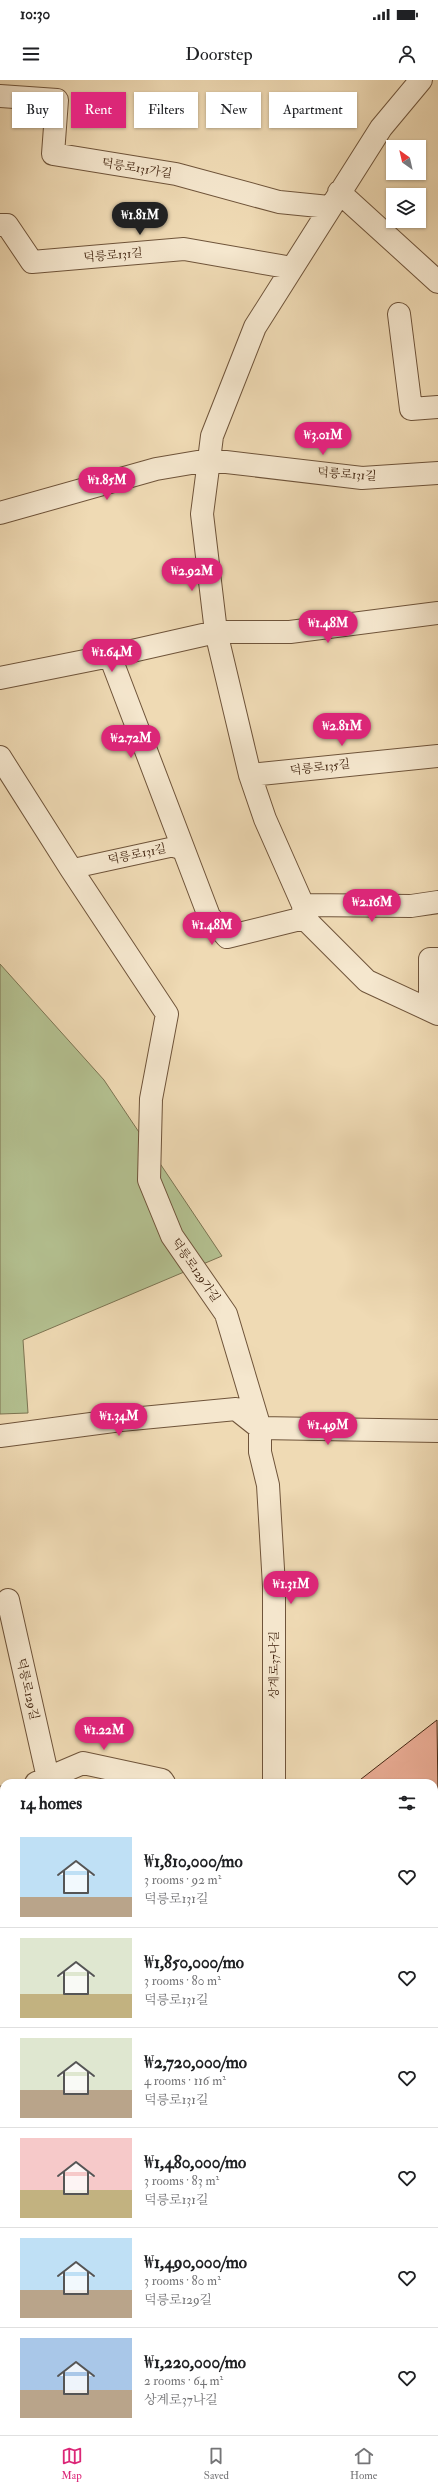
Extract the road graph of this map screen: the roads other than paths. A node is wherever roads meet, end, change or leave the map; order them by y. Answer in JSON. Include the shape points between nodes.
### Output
{"nodes":[{"id":1,"x":421,"y":80,"type":"edge"},
{"id":2,"x":0,"y":96,"type":"edge"},
{"id":3,"x":334,"y":200,"type":"junction"},
{"id":4,"x":0,"y":225,"type":"edge"},
{"id":5,"x":292,"y":268,"type":"junction"},
{"id":6,"x":438,"y":282,"type":"edge"},
{"id":7,"x":398,"y":314,"type":"dead end"},
{"id":8,"x":438,"y":407,"type":"edge"},
{"id":9,"x":209,"y":460,"type":"junction"},
{"id":10,"x":438,"y":473,"type":"edge"},
{"id":11,"x":0,"y":513,"type":"edge"},
{"id":12,"x":438,"y":613,"type":"edge"},
{"id":13,"x":216,"y":632,"type":"junction"},
{"id":14,"x":110,"y":656,"type":"junction"},
{"id":15,"x":0,"y":678,"type":"edge"},
{"id":16,"x":438,"y":756,"type":"edge"},
{"id":17,"x":0,"y":757,"type":"edge"},
{"id":18,"x":250,"y":775,"type":"junction"},
{"id":19,"x":183,"y":850,"type":"junction"},
{"id":20,"x":71,"y":870,"type":"junction"},
{"id":21,"x":438,"y":902,"type":"edge"},
{"id":22,"x":304,"y":911,"type":"junction"},
{"id":23,"x":438,"y":959,"type":"edge"},
{"id":24,"x":434,"y":1012,"type":"edge"},
{"id":25,"x":260,"y":1428,"type":"junction"},
{"id":26,"x":438,"y":1431,"type":"edge"},
{"id":27,"x":0,"y":1436,"type":"edge"},
{"id":28,"x":8,"y":1600,"type":"dead end"},
{"id":29,"x":42,"y":1779,"type":"edge"},
{"id":30,"x":44,"y":1779,"type":"edge"},
{"id":31,"x":157,"y":1779,"type":"edge"},
{"id":32,"x":274,"y":1779,"type":"edge"}],
"edges":[{"from":1,"to":3,"type":"street","via":[[381,128]]},
{"from":2,"to":3,"type":"street","name":"덕릉로131가길","via":[[57,100],[53,154],[176,174],[279,202]]},
{"from":3,"to":5,"type":"street"},
{"from":3,"to":6,"type":"street"},
{"from":4,"to":5,"type":"street","name":"덕릉로131길","via":[[7,225],[32,262],[184,249]]},
{"from":5,"to":9,"type":"street","via":[[255,327],[212,436]]},
{"from":7,"to":8,"type":"street","via":[[410,409]]},
{"from":9,"to":10,"type":"street","name":"덕릉로131길","via":[[362,478]]},
{"from":9,"to":11,"type":"street","name":"덕릉로131길","via":[[156,469]]},
{"from":9,"to":13,"type":"street","via":[[202,514]]},
{"from":12,"to":13,"type":"street","via":[[290,632]]},
{"from":13,"to":14,"type":"street"},
{"from":13,"to":18,"type":"street"},
{"from":14,"to":15,"type":"street"},
{"from":14,"to":19,"type":"street"},
{"from":16,"to":18,"type":"street","name":"덕릉로135길"},
{"from":17,"to":20,"type":"street"},
{"from":18,"to":22,"type":"street","via":[[265,819]]},
{"from":19,"to":20,"type":"lane","name":"덕릉로131길","via":[[172,847]]},
{"from":19,"to":22,"type":"street","name":"덕릉로131길","via":[[209,916],[227,937]]},
{"from":20,"to":25,"type":"street","name":"덕릉로129가길","via":[[167,1014],[151,1099],[149,1180],[172,1236],[226,1314]]},
{"from":21,"to":22,"type":"street","via":[[411,906]]},
{"from":22,"to":24,"type":"street","via":[[367,981]]},
{"from":23,"to":24,"type":"street","via":[[430,959]]},
{"from":25,"to":26,"type":"street"},
{"from":25,"to":27,"type":"street","via":[[236,1409],[120,1420]]},
{"from":25,"to":32,"type":"street","name":"상계로37나길","via":[[260,1452],[268,1485],[274,1586]]},
{"from":28,"to":29,"type":"street","name":"덕릉로129길"},
{"from":30,"to":31,"type":"street","via":[[83,1763]]}]}
